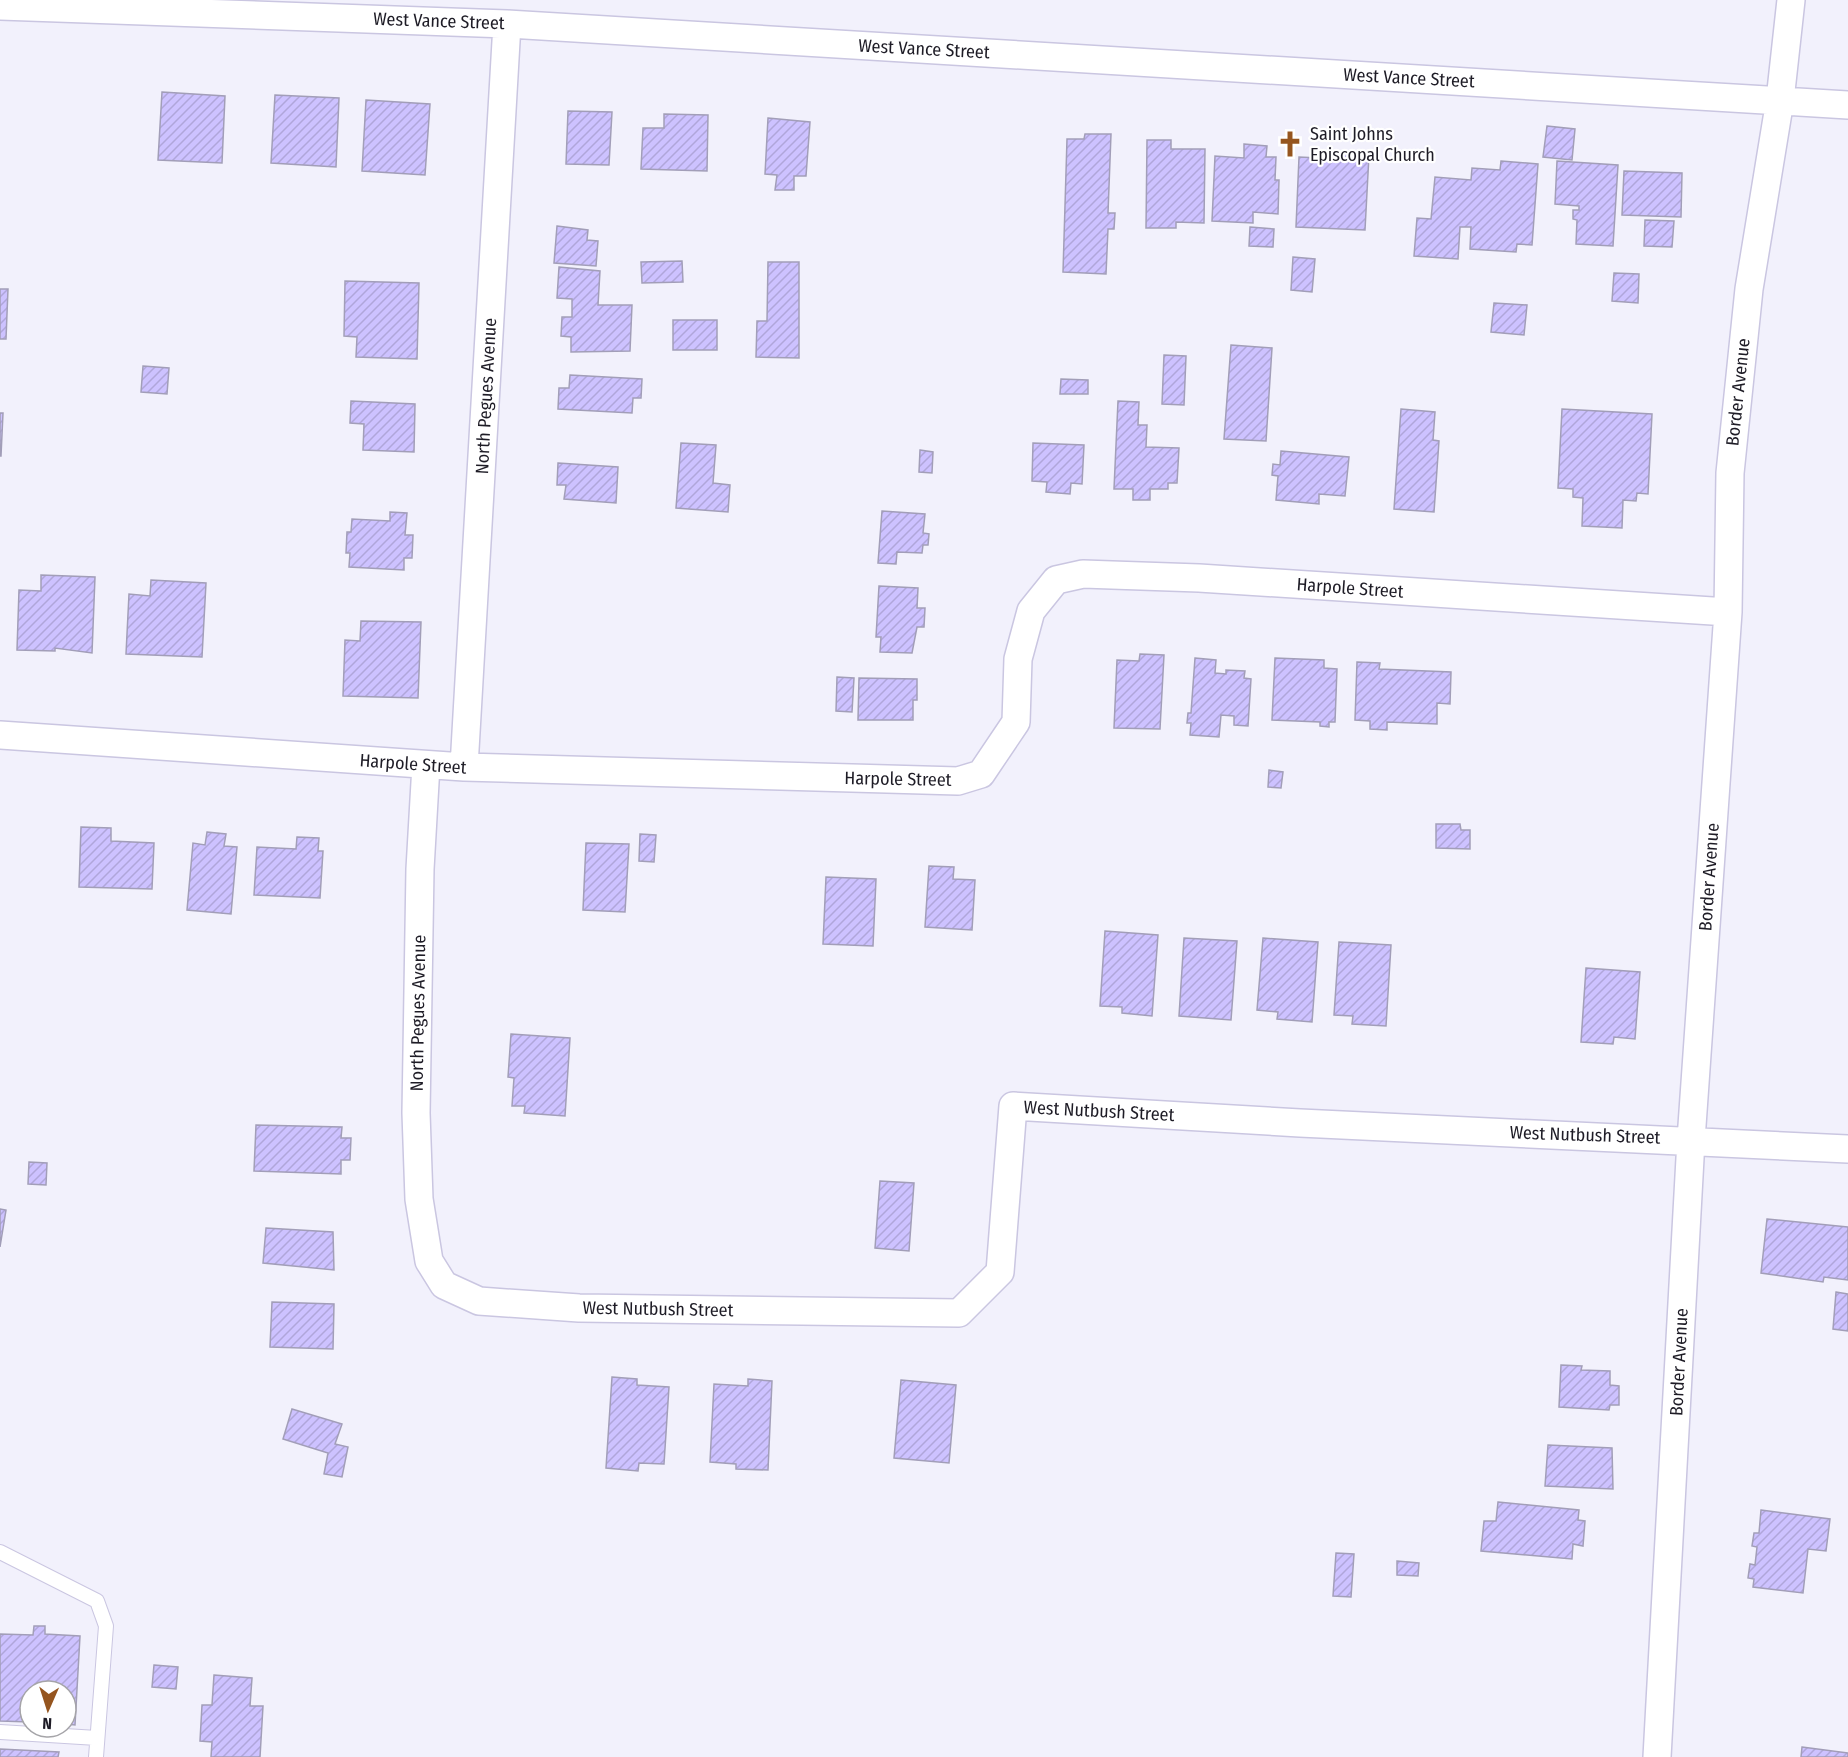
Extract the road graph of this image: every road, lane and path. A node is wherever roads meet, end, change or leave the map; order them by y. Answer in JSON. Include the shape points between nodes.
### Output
{"nodes":[{"id":1,"x":1791,"y":0,"type":"edge"},
{"id":2,"x":0,"y":6,"type":"edge"},
{"id":3,"x":507,"y":24,"type":"junction"},
{"id":4,"x":1780,"y":100,"type":"junction"},
{"id":5,"x":1848,"y":105,"type":"edge"},
{"id":6,"x":1728,"y":612,"type":"junction"},
{"id":7,"x":0,"y":735,"type":"edge"},
{"id":8,"x":426,"y":765,"type":"junction"},
{"id":9,"x":464,"y":768,"type":"junction"},
{"id":10,"x":1691,"y":1140,"type":"junction"},
{"id":11,"x":1848,"y":1149,"type":"edge"},
{"id":12,"x":429,"y":1262,"type":"joint"},
{"id":13,"x":0,"y":1552,"type":"edge"},
{"id":14,"x":0,"y":1732,"type":"edge"},
{"id":15,"x":97,"y":1738,"type":"junction"},
{"id":16,"x":96,"y":1757,"type":"edge"},
{"id":17,"x":1657,"y":1757,"type":"edge"}],
"edges":[{"from":1,"to":4,"type":"street","name":"Border Avenue"},
{"from":2,"to":3,"type":"street","name":"West Vance Street"},
{"from":3,"to":4,"type":"street","name":"West Vance Street"},
{"from":3,"to":9,"type":"street","name":"North Pegues Avenue"},
{"from":4,"to":5,"type":"street","name":"West Vance Street"},
{"from":4,"to":6,"type":"street","name":"Border Avenue","via":[[1749,289],[1737,404],[1730,473]]},
{"from":6,"to":9,"type":"street","name":"Harpole Street","via":[[1083,574],[1056,580],[1031,611],[1018,659],[1016,722],[981,774],[958,781]]},
{"from":6,"to":10,"type":"street","name":"Border Avenue"},
{"from":7,"to":8,"type":"street","name":"Harpole Street"},
{"from":8,"to":9,"type":"street","name":"Harpole Street"},
{"from":8,"to":12,"type":"street","name":"North Pegues Avenue","via":[[420,869],[416,1113],[419,1199]]},
{"from":10,"to":11,"type":"street","name":"West Nutbush Street"},
{"from":10,"to":12,"type":"street","name":"West Nutbush Street","via":[[1013,1106],[999,1272],[959,1313],[579,1308],[479,1301],[444,1285]]},
{"from":10,"to":17,"type":"street","name":"Border Avenue"},
{"from":13,"to":15,"type":"lane","via":[[97,1601],[106,1626]]},
{"from":14,"to":15,"type":"lane"},
{"from":15,"to":16,"type":"lane"}]}
